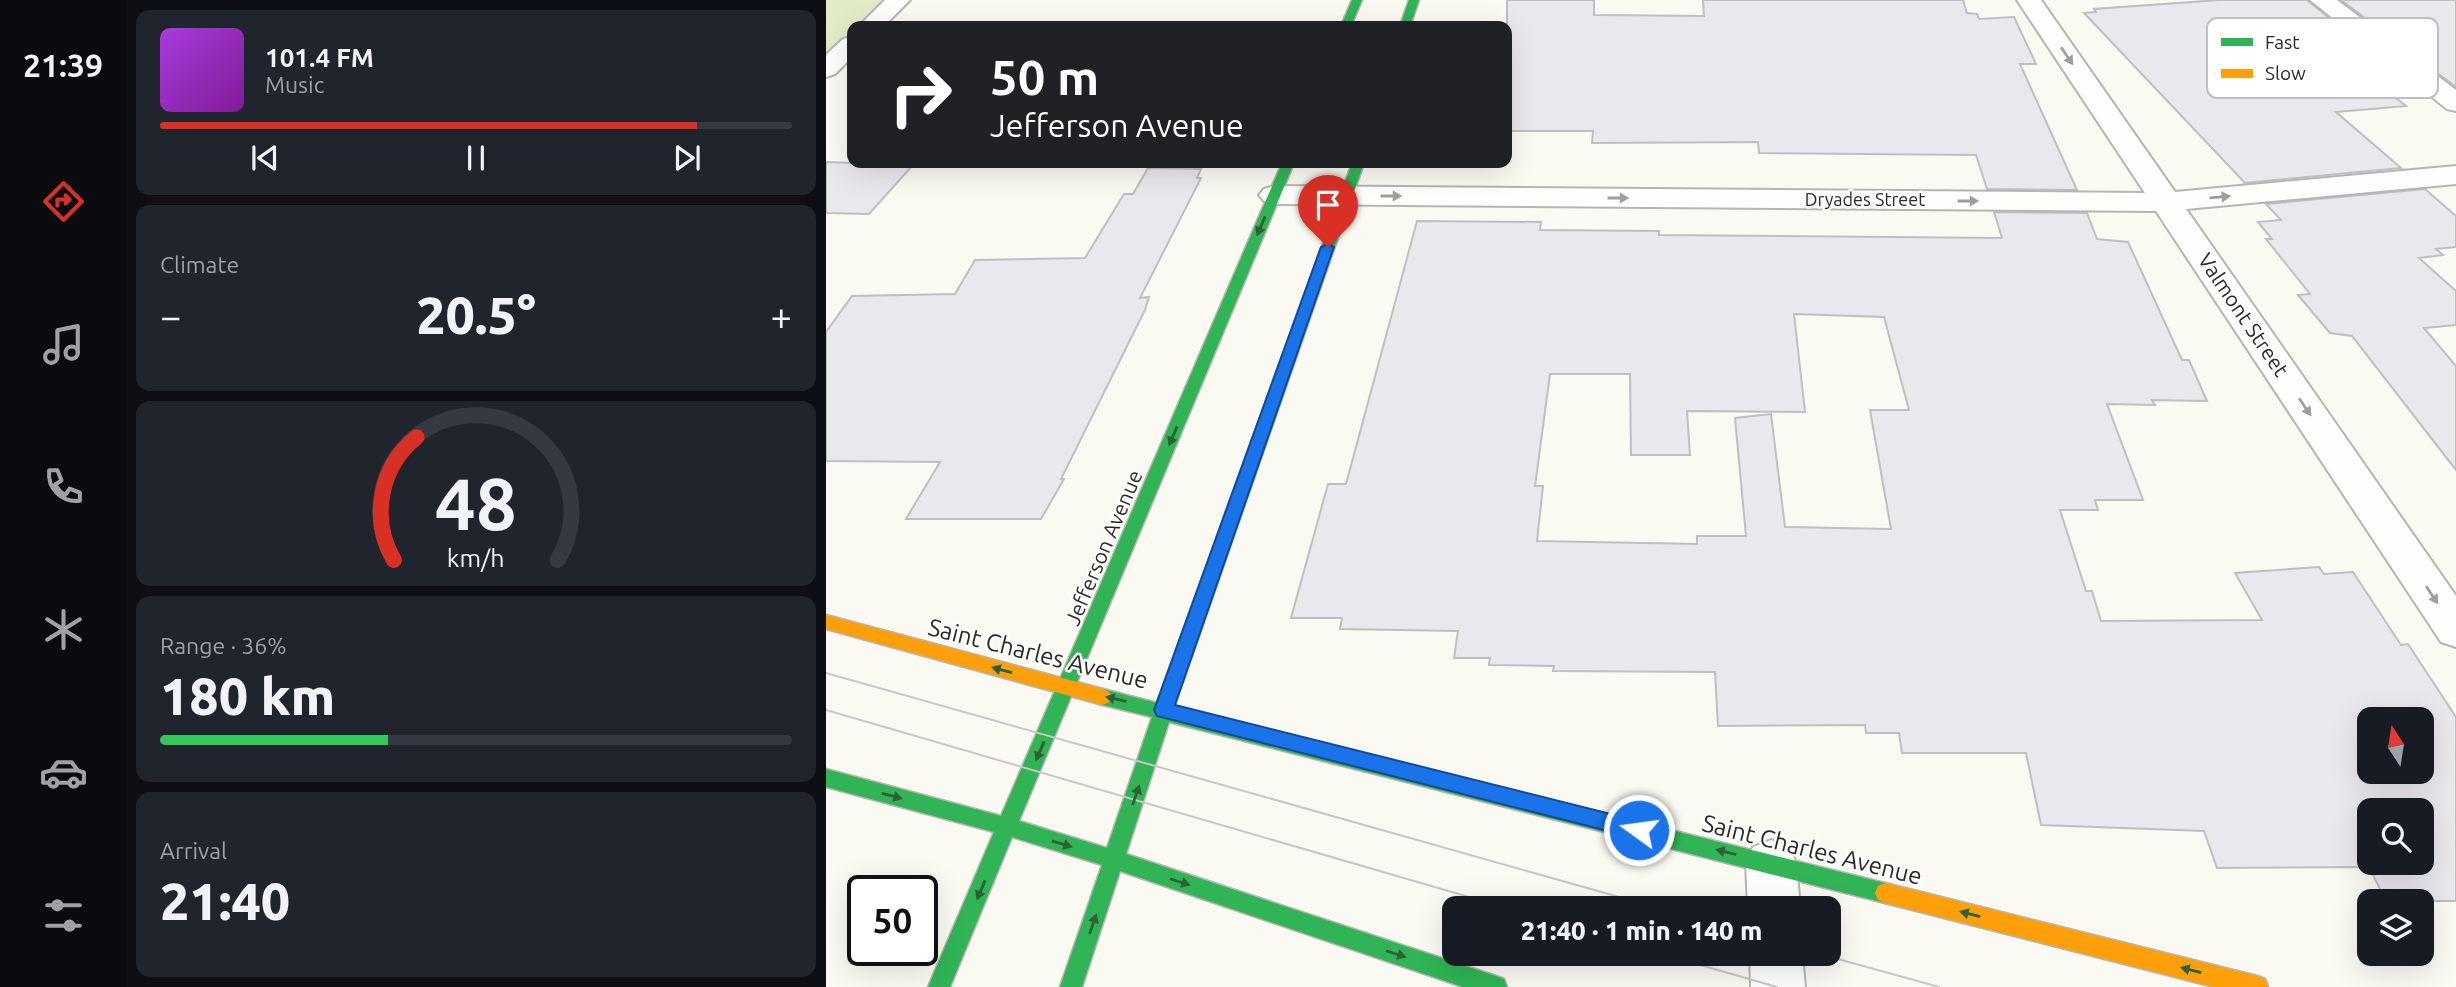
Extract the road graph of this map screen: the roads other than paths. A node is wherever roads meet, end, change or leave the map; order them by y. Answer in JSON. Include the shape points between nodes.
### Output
{"nodes":[{"id":1,"x":898,"y":0,"type":"edge"},
{"id":2,"x":1357,"y":0,"type":"edge"},
{"id":3,"x":1414,"y":0,"type":"edge"},
{"id":4,"x":2029,"y":0,"type":"edge"},
{"id":5,"x":2322,"y":0,"type":"edge"},
{"id":6,"x":2345,"y":18,"type":"edge"},
{"id":7,"x":876,"y":21,"type":"edge"},
{"id":8,"x":1348,"y":21,"type":"edge"},
{"id":9,"x":1407,"y":21,"type":"edge"},
{"id":10,"x":847,"y":49,"type":"edge"},
{"id":11,"x":826,"y":69,"type":"edge"},
{"id":12,"x":2438,"y":89,"type":"edge"},
{"id":13,"x":2456,"y":103,"type":"edge"},
{"id":14,"x":1285,"y":168,"type":"edge"},
{"id":15,"x":1356,"y":168,"type":"edge"},
{"id":16,"x":2456,"y":175,"type":"edge"},
{"id":17,"x":1274,"y":195,"type":"junction"},
{"id":18,"x":1346,"y":196,"type":"junction"},
{"id":19,"x":2166,"y":202,"type":"junction"},
{"id":20,"x":826,"y":622,"type":"edge"},
{"id":21,"x":2456,"y":630,"type":"edge"},
{"id":22,"x":1068,"y":689,"type":"junction"},
{"id":23,"x":1164,"y":710,"type":"junction"},
{"id":24,"x":826,"y":778,"type":"edge"},
{"id":25,"x":1008,"y":827,"type":"junction"},
{"id":26,"x":1115,"y":860,"type":"junction"},
{"id":27,"x":1773,"y":886,"type":"edge"},
{"id":28,"x":1777,"y":966,"type":"edge"},
{"id":29,"x":939,"y":987,"type":"edge"},
{"id":30,"x":1071,"y":987,"type":"edge"},
{"id":31,"x":1496,"y":987,"type":"edge"},
{"id":32,"x":1779,"y":987,"type":"edge"},
{"id":33,"x":2257,"y":987,"type":"edge"}],
"edges":[{"from":1,"to":7,"type":"street"},
{"from":2,"to":8,"type":"street"},
{"from":3,"to":9,"type":"street"},
{"from":4,"to":19,"type":"street","name":"Valmont Street","one_way":true},
{"from":5,"to":6,"type":"street"},
{"from":10,"to":11,"type":"street"},
{"from":12,"to":13,"type":"street"},
{"from":14,"to":17,"type":"street","name":"Jefferson Avenue"},
{"from":15,"to":18,"type":"street"},
{"from":19,"to":16,"type":"street","name":"Dryades Street","one_way":true},
{"from":17,"to":18,"type":"street","name":"Dryades Street"},
{"from":17,"to":22,"type":"street","name":"Jefferson Avenue","one_way":true},
{"from":18,"to":19,"type":"street","name":"Dryades Street","one_way":true},
{"from":18,"to":23,"type":"street"},
{"from":19,"to":21,"type":"street","name":"Valmont Street","one_way":true},
{"from":22,"to":20,"type":"street","name":"Saint Charles Avenue","one_way":true},
{"from":23,"to":22,"type":"street","name":"Saint Charles Avenue","one_way":true},
{"from":22,"to":25,"type":"street","name":"Jefferson Avenue","one_way":true},
{"from":26,"to":23,"type":"street","one_way":true},
{"from":27,"to":23,"type":"street","name":"Saint Charles Avenue","one_way":true},
{"from":24,"to":25,"type":"street","one_way":true},
{"from":25,"to":26,"type":"street","one_way":true},
{"from":25,"to":29,"type":"street","name":"Jefferson Avenue","one_way":true},
{"from":30,"to":26,"type":"street","one_way":true},
{"from":26,"to":31,"type":"street","one_way":true},
{"from":33,"to":27,"type":"street","name":"Saint Charles Avenue","one_way":true},
{"from":28,"to":32,"type":"street"}]}
